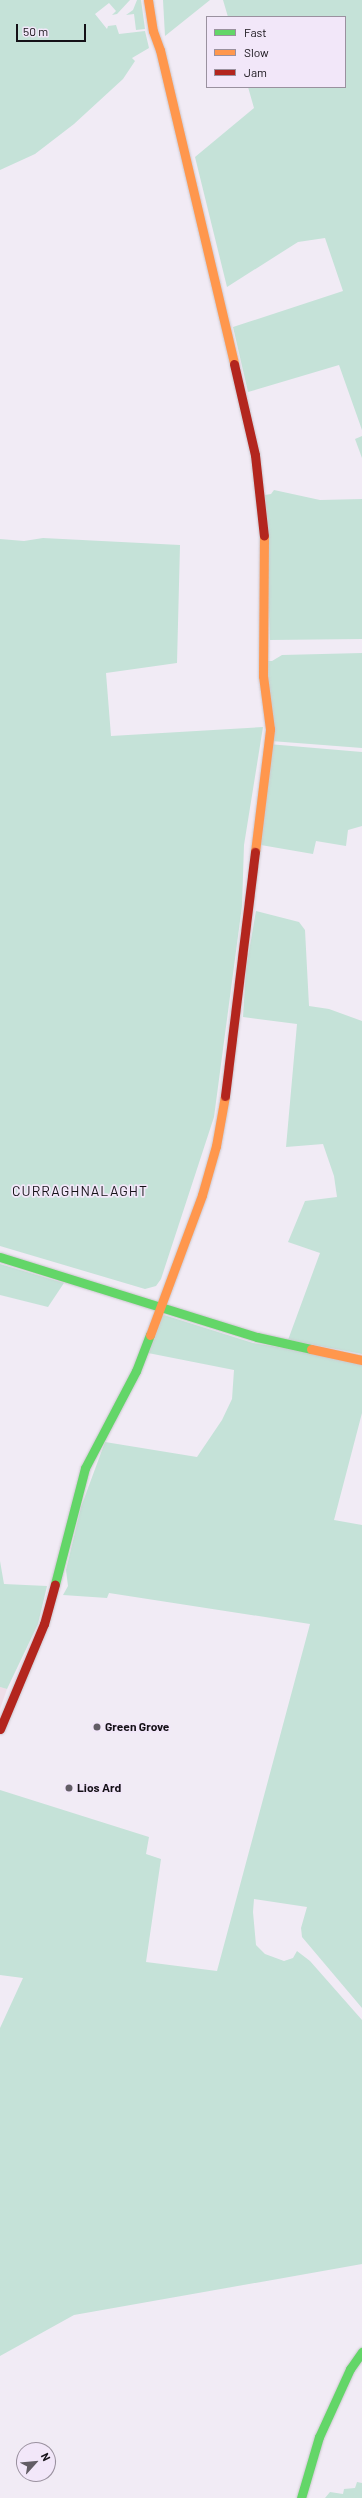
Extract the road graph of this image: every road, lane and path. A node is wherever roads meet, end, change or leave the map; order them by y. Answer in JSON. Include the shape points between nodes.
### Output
{"nodes":[{"id":1,"x":148,"y":0,"type":"edge"},
{"id":2,"x":0,"y":1257,"type":"edge"},
{"id":3,"x":159,"y":1307,"type":"junction"},
{"id":4,"x":362,"y":1360,"type":"edge"},
{"id":5,"x":0,"y":1729,"type":"edge"},
{"id":6,"x":362,"y":2352,"type":"edge"},
{"id":7,"x":301,"y":2498,"type":"edge"}],
"edges":[{"from":1,"to":3,"type":"street","via":[[153,31],[160,50],[255,455],[264,532],[263,676],[270,729],[225,1096],[216,1146],[202,1195]]},
{"from":2,"to":3,"type":"street"},
{"from":3,"to":4,"type":"street","via":[[257,1337]]},
{"from":3,"to":5,"type":"street","via":[[136,1371],[85,1468],[44,1624]]},
{"from":6,"to":7,"type":"street","via":[[350,2369],[319,2437]]}]}
